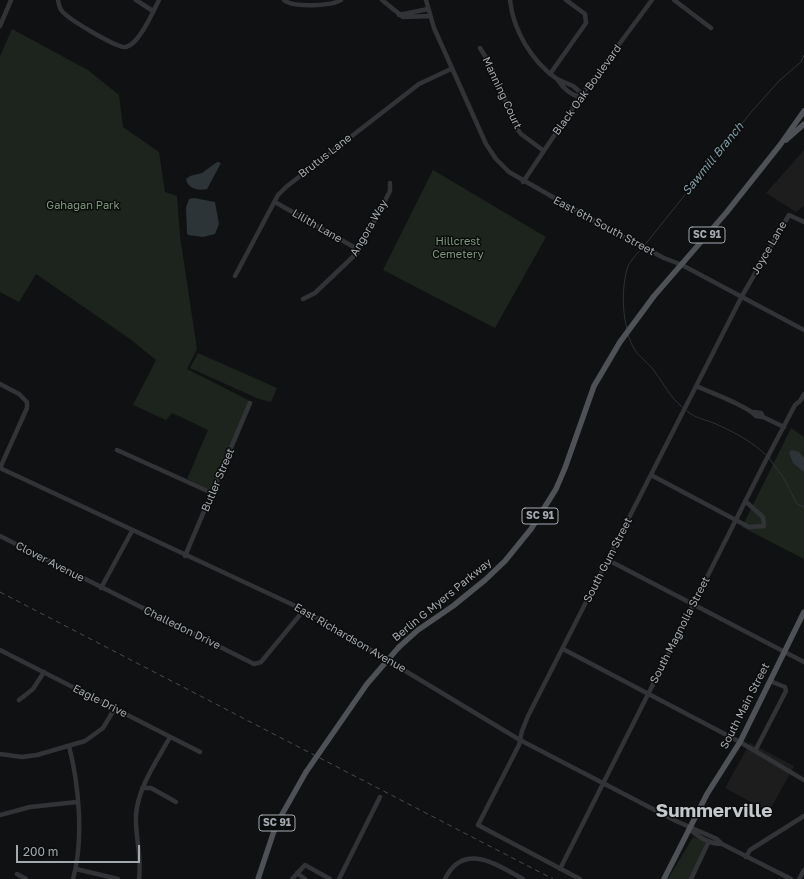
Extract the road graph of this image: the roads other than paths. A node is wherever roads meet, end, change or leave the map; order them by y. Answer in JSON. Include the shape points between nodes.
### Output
{"nodes":[{"id":1,"x":11,"y":0,"type":"edge"},
{"id":2,"x":58,"y":0,"type":"edge"},
{"id":3,"x":136,"y":0,"type":"edge"},
{"id":4,"x":159,"y":0,"type":"edge"},
{"id":5,"x":284,"y":0,"type":"edge"},
{"id":6,"x":341,"y":0,"type":"edge"},
{"id":7,"x":382,"y":0,"type":"edge"},
{"id":8,"x":426,"y":0,"type":"edge"},
{"id":9,"x":510,"y":0,"type":"edge"},
{"id":10,"x":566,"y":0,"type":"edge"},
{"id":11,"x":652,"y":0,"type":"edge"},
{"id":12,"x":674,"y":0,"type":"edge"},
{"id":13,"x":428,"y":9,"type":"junction"},
{"id":14,"x":153,"y":11,"type":"junction"},
{"id":15,"x":399,"y":15,"type":"junction"},
{"id":16,"x":430,"y":16,"type":"junction"},
{"id":17,"x":0,"y":26,"type":"edge"},
{"id":18,"x":711,"y":28,"type":"dead end"},
{"id":19,"x":480,"y":48,"type":"dead end"},
{"id":20,"x":452,"y":70,"type":"junction"},
{"id":21,"x":550,"y":74,"type":"junction"},
{"id":22,"x":580,"y":97,"type":"junction"},
{"id":23,"x":804,"y":111,"type":"edge"},
{"id":24,"x":804,"y":124,"type":"edge"},
{"id":25,"x":780,"y":145,"type":"junction"},
{"id":26,"x":544,"y":151,"type":"junction"},
{"id":27,"x":523,"y":182,"type":"junction"},
{"id":28,"x":390,"y":183,"type":"dead end"},
{"id":29,"x":275,"y":202,"type":"junction"},
{"id":30,"x":804,"y":222,"type":"edge"},
{"id":31,"x":359,"y":250,"type":"junction"},
{"id":32,"x":682,"y":265,"type":"junction"},
{"id":33,"x":235,"y":276,"type":"dead end"},
{"id":34,"x":742,"y":296,"type":"junction"},
{"id":35,"x":303,"y":299,"type":"dead end"},
{"id":36,"x":804,"y":330,"type":"edge"},
{"id":37,"x":0,"y":384,"type":"edge"},
{"id":38,"x":696,"y":386,"type":"junction"},
{"id":39,"x":804,"y":394,"type":"edge"},
{"id":40,"x":250,"y":403,"type":"dead end"},
{"id":41,"x":784,"y":426,"type":"junction"},
{"id":42,"x":117,"y":450,"type":"dead end"},
{"id":43,"x":0,"y":468,"type":"edge"},
{"id":44,"x":651,"y":475,"type":"junction"},
{"id":45,"x":212,"y":493,"type":"junction"},
{"id":46,"x":745,"y":501,"type":"junction"},
{"id":47,"x":736,"y":519,"type":"junction"},
{"id":48,"x":132,"y":531,"type":"junction"},
{"id":49,"x":0,"y":536,"type":"edge"},
{"id":50,"x":185,"y":556,"type":"junction"},
{"id":51,"x":608,"y":560,"type":"junction"},
{"id":52,"x":101,"y":588,"type":"junction"},
{"id":53,"x":694,"y":604,"type":"junction"},
{"id":54,"x":304,"y":610,"type":"junction"},
{"id":55,"x":804,"y":612,"type":"edge"},
{"id":56,"x":563,"y":648,"type":"junction"},
{"id":57,"x":0,"y":650,"type":"edge"},
{"id":58,"x":784,"y":651,"type":"junction"},
{"id":59,"x":804,"y":662,"type":"edge"},
{"id":60,"x":44,"y":672,"type":"junction"},
{"id":61,"x":770,"y":681,"type":"junction"},
{"id":62,"x":648,"y":694,"type":"junction"},
{"id":63,"x":19,"y":700,"type":"dead end"},
{"id":64,"x":115,"y":708,"type":"junction"},
{"id":65,"x":170,"y":737,"type":"junction"},
{"id":66,"x":520,"y":740,"type":"junction"},
{"id":67,"x":740,"y":742,"type":"junction"},
{"id":68,"x":69,"y":746,"type":"junction"},
{"id":69,"x":755,"y":751,"type":"junction"},
{"id":70,"x":200,"y":752,"type":"dead end"},
{"id":71,"x":0,"y":754,"type":"edge"},
{"id":72,"x":804,"y":780,"type":"edge"},
{"id":73,"x":604,"y":783,"type":"junction"},
{"id":74,"x":142,"y":788,"type":"junction"},
{"id":75,"x":380,"y":797,"type":"dead end"},
{"id":76,"x":77,"y":802,"type":"junction"},
{"id":77,"x":176,"y":802,"type":"dead end"},
{"id":78,"x":0,"y":815,"type":"edge"},
{"id":79,"x":804,"y":816,"type":"edge"},
{"id":80,"x":689,"y":828,"type":"junction"},
{"id":81,"x":709,"y":841,"type":"junction"},
{"id":82,"x":722,"y":844,"type":"junction"},
{"id":83,"x":746,"y":856,"type":"junction"},
{"id":84,"x":76,"y":869,"type":"junction"},
{"id":85,"x":560,"y":869,"type":"junction"},
{"id":86,"x":804,"y":870,"type":"edge"},
{"id":87,"x":297,"y":873,"type":"junction"},
{"id":88,"x":17,"y":874,"type":"dead end"},
{"id":89,"x":26,"y":879,"type":"edge"},
{"id":90,"x":73,"y":879,"type":"edge"},
{"id":91,"x":118,"y":879,"type":"edge"},
{"id":92,"x":139,"y":879,"type":"edge"},
{"id":93,"x":258,"y":879,"type":"edge"},
{"id":94,"x":292,"y":879,"type":"edge"},
{"id":95,"x":305,"y":879,"type":"edge"},
{"id":96,"x":330,"y":879,"type":"edge"},
{"id":97,"x":339,"y":879,"type":"edge"},
{"id":98,"x":445,"y":879,"type":"edge"},
{"id":99,"x":523,"y":879,"type":"edge"},
{"id":100,"x":580,"y":879,"type":"edge"},
{"id":101,"x":664,"y":879,"type":"edge"},
{"id":102,"x":691,"y":879,"type":"edge"},
{"id":103,"x":791,"y":879,"type":"edge"},
{"id":104,"x":799,"y":879,"type":"edge"}],
"edges":[{"from":1,"to":17,"type":"street"},
{"from":2,"to":14,"type":"street","via":[[63,13],[121,47],[137,40]]},
{"from":3,"to":14,"type":"street"},
{"from":4,"to":14,"type":"street"},
{"from":5,"to":6,"type":"street","via":[[290,4],[330,5]]},
{"from":7,"to":15,"type":"street"},
{"from":8,"to":13,"type":"street","name":"East 6th South Street"},
{"from":9,"to":21,"type":"street","via":[[518,28],[528,48]]},
{"from":10,"to":21,"type":"street","via":[[585,14],[586,23]]},
{"from":11,"to":22,"type":"street","name":"Black Oak Boulevard"},
{"from":12,"to":18,"type":"street"},
{"from":13,"to":15,"type":"street"},
{"from":13,"to":16,"type":"street","name":"East 6th South Street"},
{"from":15,"to":16,"type":"street","via":[[413,18]]},
{"from":16,"to":20,"type":"street","name":"East 6th South Street"},
{"from":19,"to":26,"type":"street","name":"Manning Court","via":[[490,64],[518,130]]},
{"from":20,"to":27,"type":"street","name":"East 6th South Street","via":[[486,144],[496,159]]},
{"from":20,"to":29,"type":"street","name":"Brutus Lane","via":[[419,84],[388,107],[286,187]]},
{"from":21,"to":22,"type":"street","via":[[573,86],[580,92]]},
{"from":22,"to":26,"type":"street","name":"Black Oak Boulevard"},
{"from":23,"to":25,"type":"main road","name":"Berlin G Myers Parkway","number":"SC 91"},
{"from":24,"to":25,"type":"main road","name":"Berlin G Myers Parkway","number":"SC 91"},
{"from":25,"to":32,"type":"main road","name":"Berlin G Myers Parkway","number":"SC 91"},
{"from":26,"to":27,"type":"street","name":"Black Oak Boulevard"},
{"from":27,"to":32,"type":"street","name":"East 6th South Street","via":[[634,243]]},
{"from":28,"to":31,"type":"street","name":"Angora Way","via":[[390,191]]},
{"from":29,"to":31,"type":"street","name":"Lilith Lane"},
{"from":29,"to":33,"type":"street","name":"Brutus Lane"},
{"from":30,"to":34,"type":"street","name":"Joyce Lane","via":[[789,215]]},
{"from":31,"to":35,"type":"street","name":"Angora Way","via":[[346,265]]},
{"from":32,"to":34,"type":"street","name":"East 6th South Street"},
{"from":32,"to":93,"type":"main road","name":"Berlin G Myers Parkway","number":"SC 91","bridge":true,"via":[[654,296],[620,342],[594,386],[556,489],[531,529],[505,561],[485,580],[418,630],[399,647],[367,684],[306,772],[276,825]]},
{"from":34,"to":36,"type":"street","name":"East 6th South Street"},
{"from":34,"to":38,"type":"street","name":"South Gum Street"},
{"from":37,"to":43,"type":"street","via":[[19,394],[27,402],[27,408]]},
{"from":38,"to":41,"type":"street","via":[[759,417]]},
{"from":38,"to":44,"type":"street","name":"South Gum Street"},
{"from":39,"to":41,"type":"street","name":"South Magnolia Street"},
{"from":40,"to":45,"type":"street","name":"Butler Street"},
{"from":41,"to":46,"type":"street","name":"South Magnolia Street"},
{"from":42,"to":45,"type":"street"},
{"from":43,"to":48,"type":"street","name":"East Richardson Avenue"},
{"from":44,"to":47,"type":"street"},
{"from":44,"to":51,"type":"street","name":"South Gum Street"},
{"from":45,"to":50,"type":"street","name":"Butler Street"},
{"from":46,"to":47,"type":"street","name":"South Magnolia Street"},
{"from":46,"to":47,"type":"street","via":[[763,517],[764,526],[749,527]]},
{"from":47,"to":53,"type":"street","name":"South Magnolia Street"},
{"from":48,"to":50,"type":"street","name":"East Richardson Avenue"},
{"from":48,"to":52,"type":"street"},
{"from":49,"to":52,"type":"street","name":"Clover Avenue"},
{"from":50,"to":54,"type":"street","name":"East Richardson Avenue"},
{"from":51,"to":53,"type":"street"},
{"from":51,"to":56,"type":"street","name":"South Gum Street"},
{"from":52,"to":54,"type":"street","name":"Challedon Drive","via":[[254,664],[261,662]]},
{"from":53,"to":58,"type":"street"},
{"from":53,"to":62,"type":"street","name":"South Magnolia Street"},
{"from":54,"to":66,"type":"street","name":"East Richardson Avenue"},
{"from":55,"to":58,"type":"main road","name":"South Main Street"},
{"from":56,"to":62,"type":"street"},
{"from":56,"to":66,"type":"street","name":"South Gum Street","via":[[526,721]]},
{"from":57,"to":60,"type":"street","name":"Eagle Drive"},
{"from":58,"to":59,"type":"street"},
{"from":58,"to":61,"type":"main road","name":"South Main Street"},
{"from":60,"to":63,"type":"street","via":[[33,688]]},
{"from":60,"to":64,"type":"street","name":"Eagle Drive"},
{"from":61,"to":67,"type":"main road","name":"South Main Street"},
{"from":61,"to":69,"type":"street","via":[[785,687],[786,691]]},
{"from":62,"to":67,"type":"street"},
{"from":62,"to":73,"type":"street","name":"South Magnolia Street"},
{"from":64,"to":65,"type":"street","name":"Eagle Drive"},
{"from":64,"to":68,"type":"street","via":[[96,736]]},
{"from":65,"to":70,"type":"street","name":"Eagle Drive"},
{"from":65,"to":74,"type":"street"},
{"from":66,"to":73,"type":"street","name":"East Richardson Avenue"},
{"from":66,"to":85,"type":"street","name":"South Gum Street","via":[[478,825]]},
{"from":67,"to":69,"type":"street"},
{"from":67,"to":80,"type":"main road","name":"South Main Street"},
{"from":68,"to":71,"type":"street","via":[[27,757]]},
{"from":68,"to":76,"type":"street"},
{"from":69,"to":72,"type":"street"},
{"from":73,"to":80,"type":"street","name":"East Richardson Avenue"},
{"from":73,"to":85,"type":"street","name":"South Magnolia Street"},
{"from":74,"to":77,"type":"street","via":[[151,788]]},
{"from":74,"to":92,"type":"street","via":[[136,816]]},
{"from":75,"to":97,"type":"street"},
{"from":76,"to":78,"type":"street","via":[[30,807]]},
{"from":76,"to":84,"type":"street","via":[[79,850]]},
{"from":79,"to":83,"type":"street","via":[[750,850]]},
{"from":80,"to":81,"type":"street","via":[[694,834]]},
{"from":80,"to":82,"type":"street","via":[[697,829]]},
{"from":80,"to":101,"type":"main road","name":"South Main Street"},
{"from":81,"to":82,"type":"street"},
{"from":81,"to":102,"type":"street"},
{"from":82,"to":83,"type":"street"},
{"from":83,"to":103,"type":"street"},
{"from":84,"to":90,"type":"street"},
{"from":84,"to":91,"type":"street"},
{"from":85,"to":100,"type":"street"},
{"from":86,"to":104,"type":"street"},
{"from":87,"to":94,"type":"street"},
{"from":87,"to":95,"type":"street"},
{"from":87,"to":96,"type":"street","via":[[305,865]]},
{"from":88,"to":89,"type":"street"},
{"from":98,"to":99,"type":"street","via":[[456,863],[473,858],[485,860]]}]}
